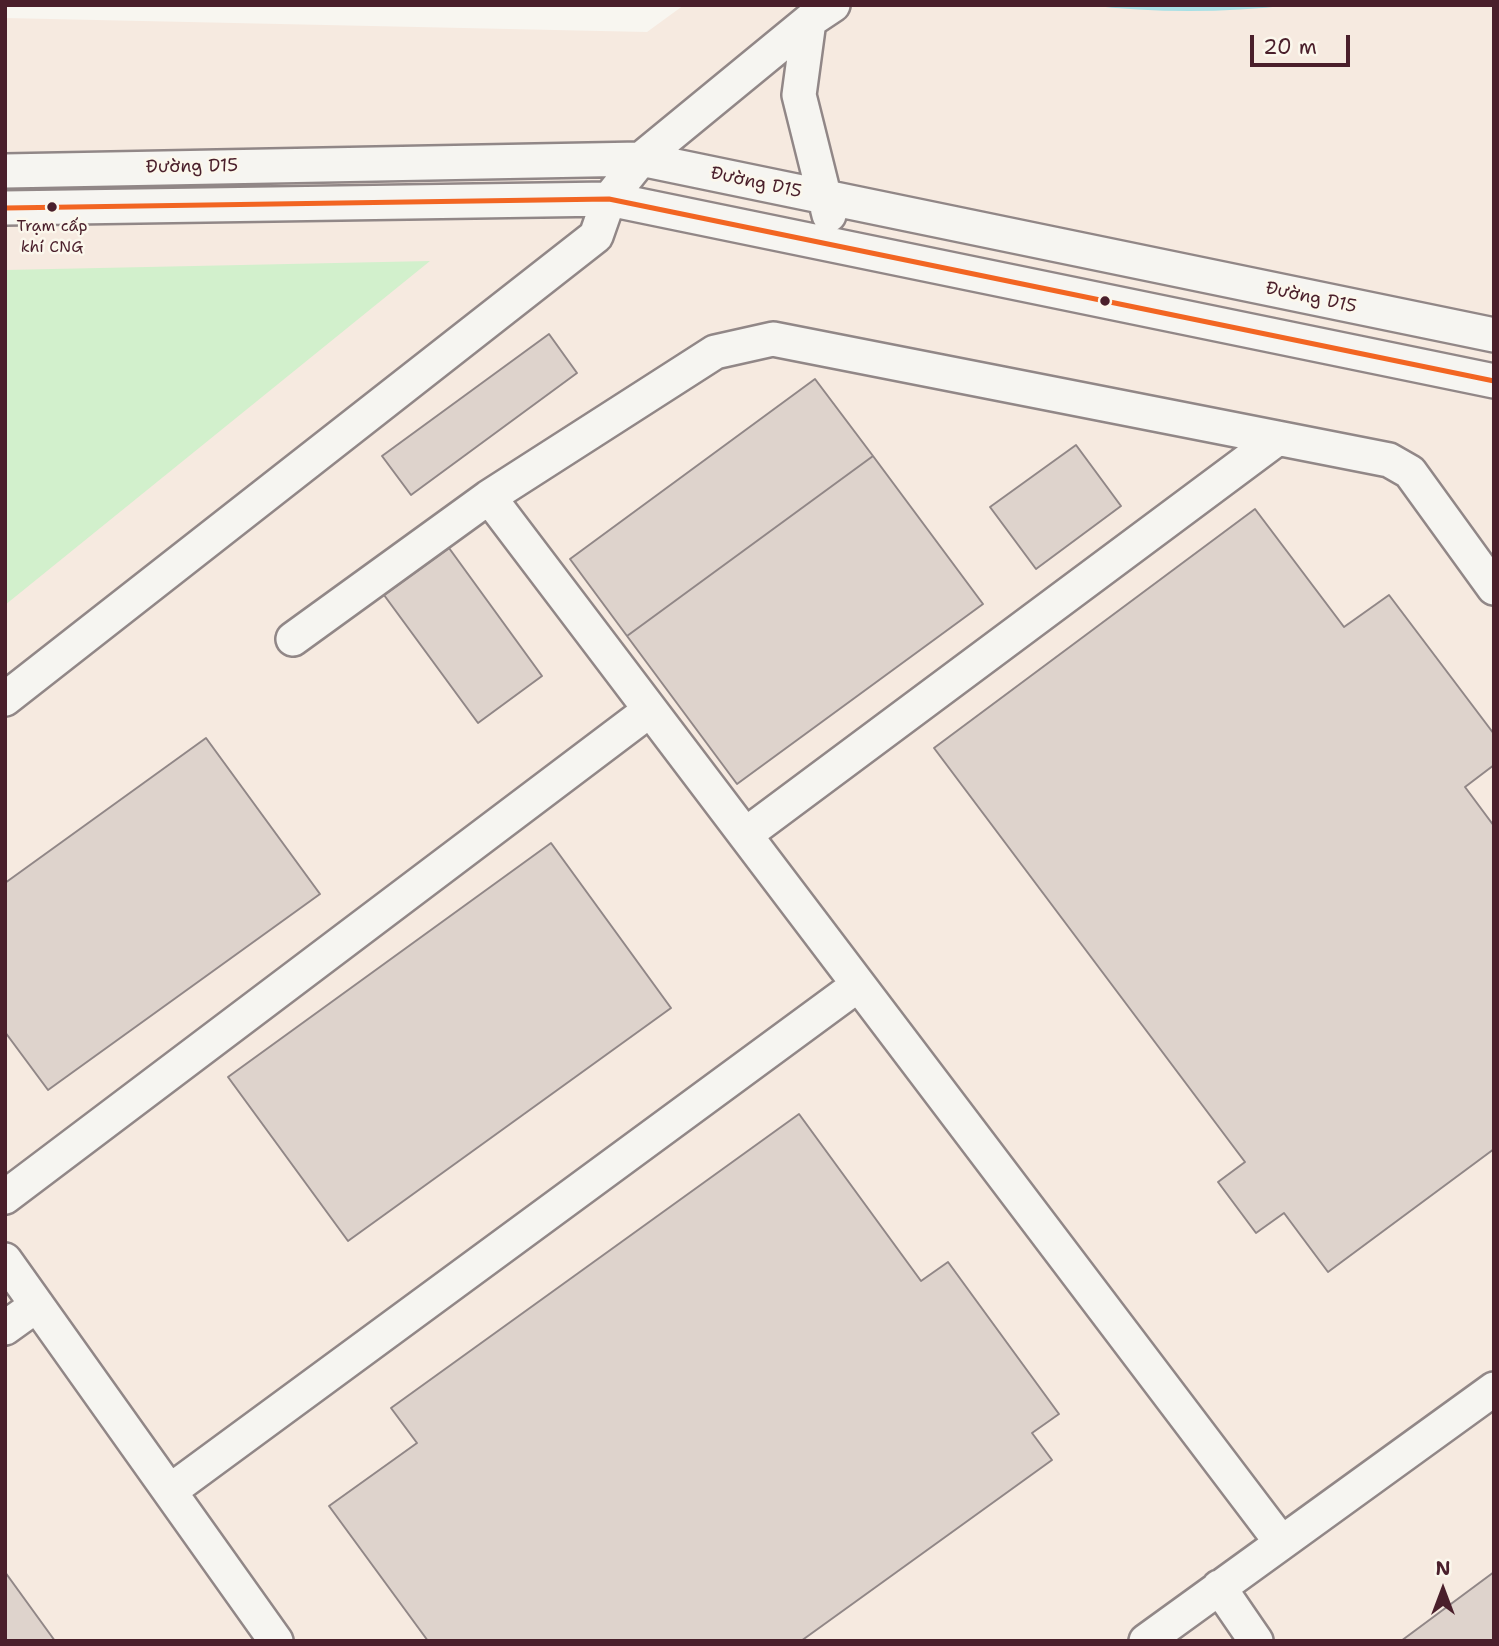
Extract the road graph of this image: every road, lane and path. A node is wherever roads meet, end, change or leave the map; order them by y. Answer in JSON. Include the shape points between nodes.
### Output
{"nodes":[{"id":1,"x":821,"y":13,"type":"edge"},
{"id":2,"x":641,"y":159,"type":"junction"},
{"id":3,"x":5,"y":171,"type":"edge"},
{"id":4,"x":825,"y":197,"type":"junction"},
{"id":5,"x":609,"y":199,"type":"junction"},
{"id":6,"x":5,"y":208,"type":"edge"},
{"id":7,"x":837,"y":245,"type":"junction"},
{"id":8,"x":1494,"y":335,"type":"edge"},
{"id":9,"x":1494,"y":381,"type":"edge"},
{"id":10,"x":1278,"y":438,"type":"junction"},
{"id":11,"x":489,"y":497,"type":"junction"},
{"id":12,"x":1489,"y":572,"type":"edge"},
{"id":13,"x":293,"y":639,"type":"dead end"},
{"id":14,"x":5,"y":699,"type":"edge"},
{"id":15,"x":650,"y":710,"type":"junction"},
{"id":16,"x":745,"y":835,"type":"junction"},
{"id":17,"x":859,"y":985,"type":"junction"},
{"id":18,"x":5,"y":1197,"type":"edge"},
{"id":19,"x":5,"y":1260,"type":"edge"},
{"id":20,"x":37,"y":1305,"type":"junction"},
{"id":21,"x":5,"y":1328,"type":"edge"},
{"id":22,"x":1494,"y":1390,"type":"edge"},
{"id":23,"x":170,"y":1491,"type":"junction"},
{"id":24,"x":1281,"y":1542,"type":"junction"},
{"id":25,"x":1219,"y":1587,"type":"junction"},
{"id":26,"x":276,"y":1641,"type":"edge"},
{"id":27,"x":1146,"y":1641,"type":"edge"},
{"id":28,"x":1256,"y":1641,"type":"edge"}],
"edges":[{"from":1,"to":2,"type":"street"},
{"from":1,"to":4,"type":"street","via":[[799,95]]},
{"from":2,"to":3,"type":"street","name":"Đường D15"},
{"from":2,"to":4,"type":"street","name":"Đường D15"},
{"from":2,"to":5,"type":"street"},
{"from":4,"to":7,"type":"street"},
{"from":4,"to":8,"type":"street","name":"Đường D15"},
{"from":5,"to":6,"type":"street"},
{"from":5,"to":7,"type":"street"},
{"from":5,"to":14,"type":"street","via":[[596,236]]},
{"from":7,"to":9,"type":"street"},
{"from":10,"to":11,"type":"street","via":[[774,339],[715,352]]},
{"from":10,"to":12,"type":"street","via":[[1389,460],[1410,472]]},
{"from":10,"to":16,"type":"street"},
{"from":11,"to":13,"type":"street"},
{"from":11,"to":15,"type":"street"},
{"from":15,"to":16,"type":"street"},
{"from":15,"to":18,"type":"street"},
{"from":16,"to":17,"type":"street"},
{"from":17,"to":23,"type":"street"},
{"from":17,"to":24,"type":"street"},
{"from":19,"to":20,"type":"street"},
{"from":20,"to":21,"type":"street"},
{"from":20,"to":23,"type":"street"},
{"from":22,"to":24,"type":"street"},
{"from":23,"to":26,"type":"street"},
{"from":24,"to":25,"type":"street"},
{"from":25,"to":27,"type":"street"},
{"from":25,"to":28,"type":"street"}]}
